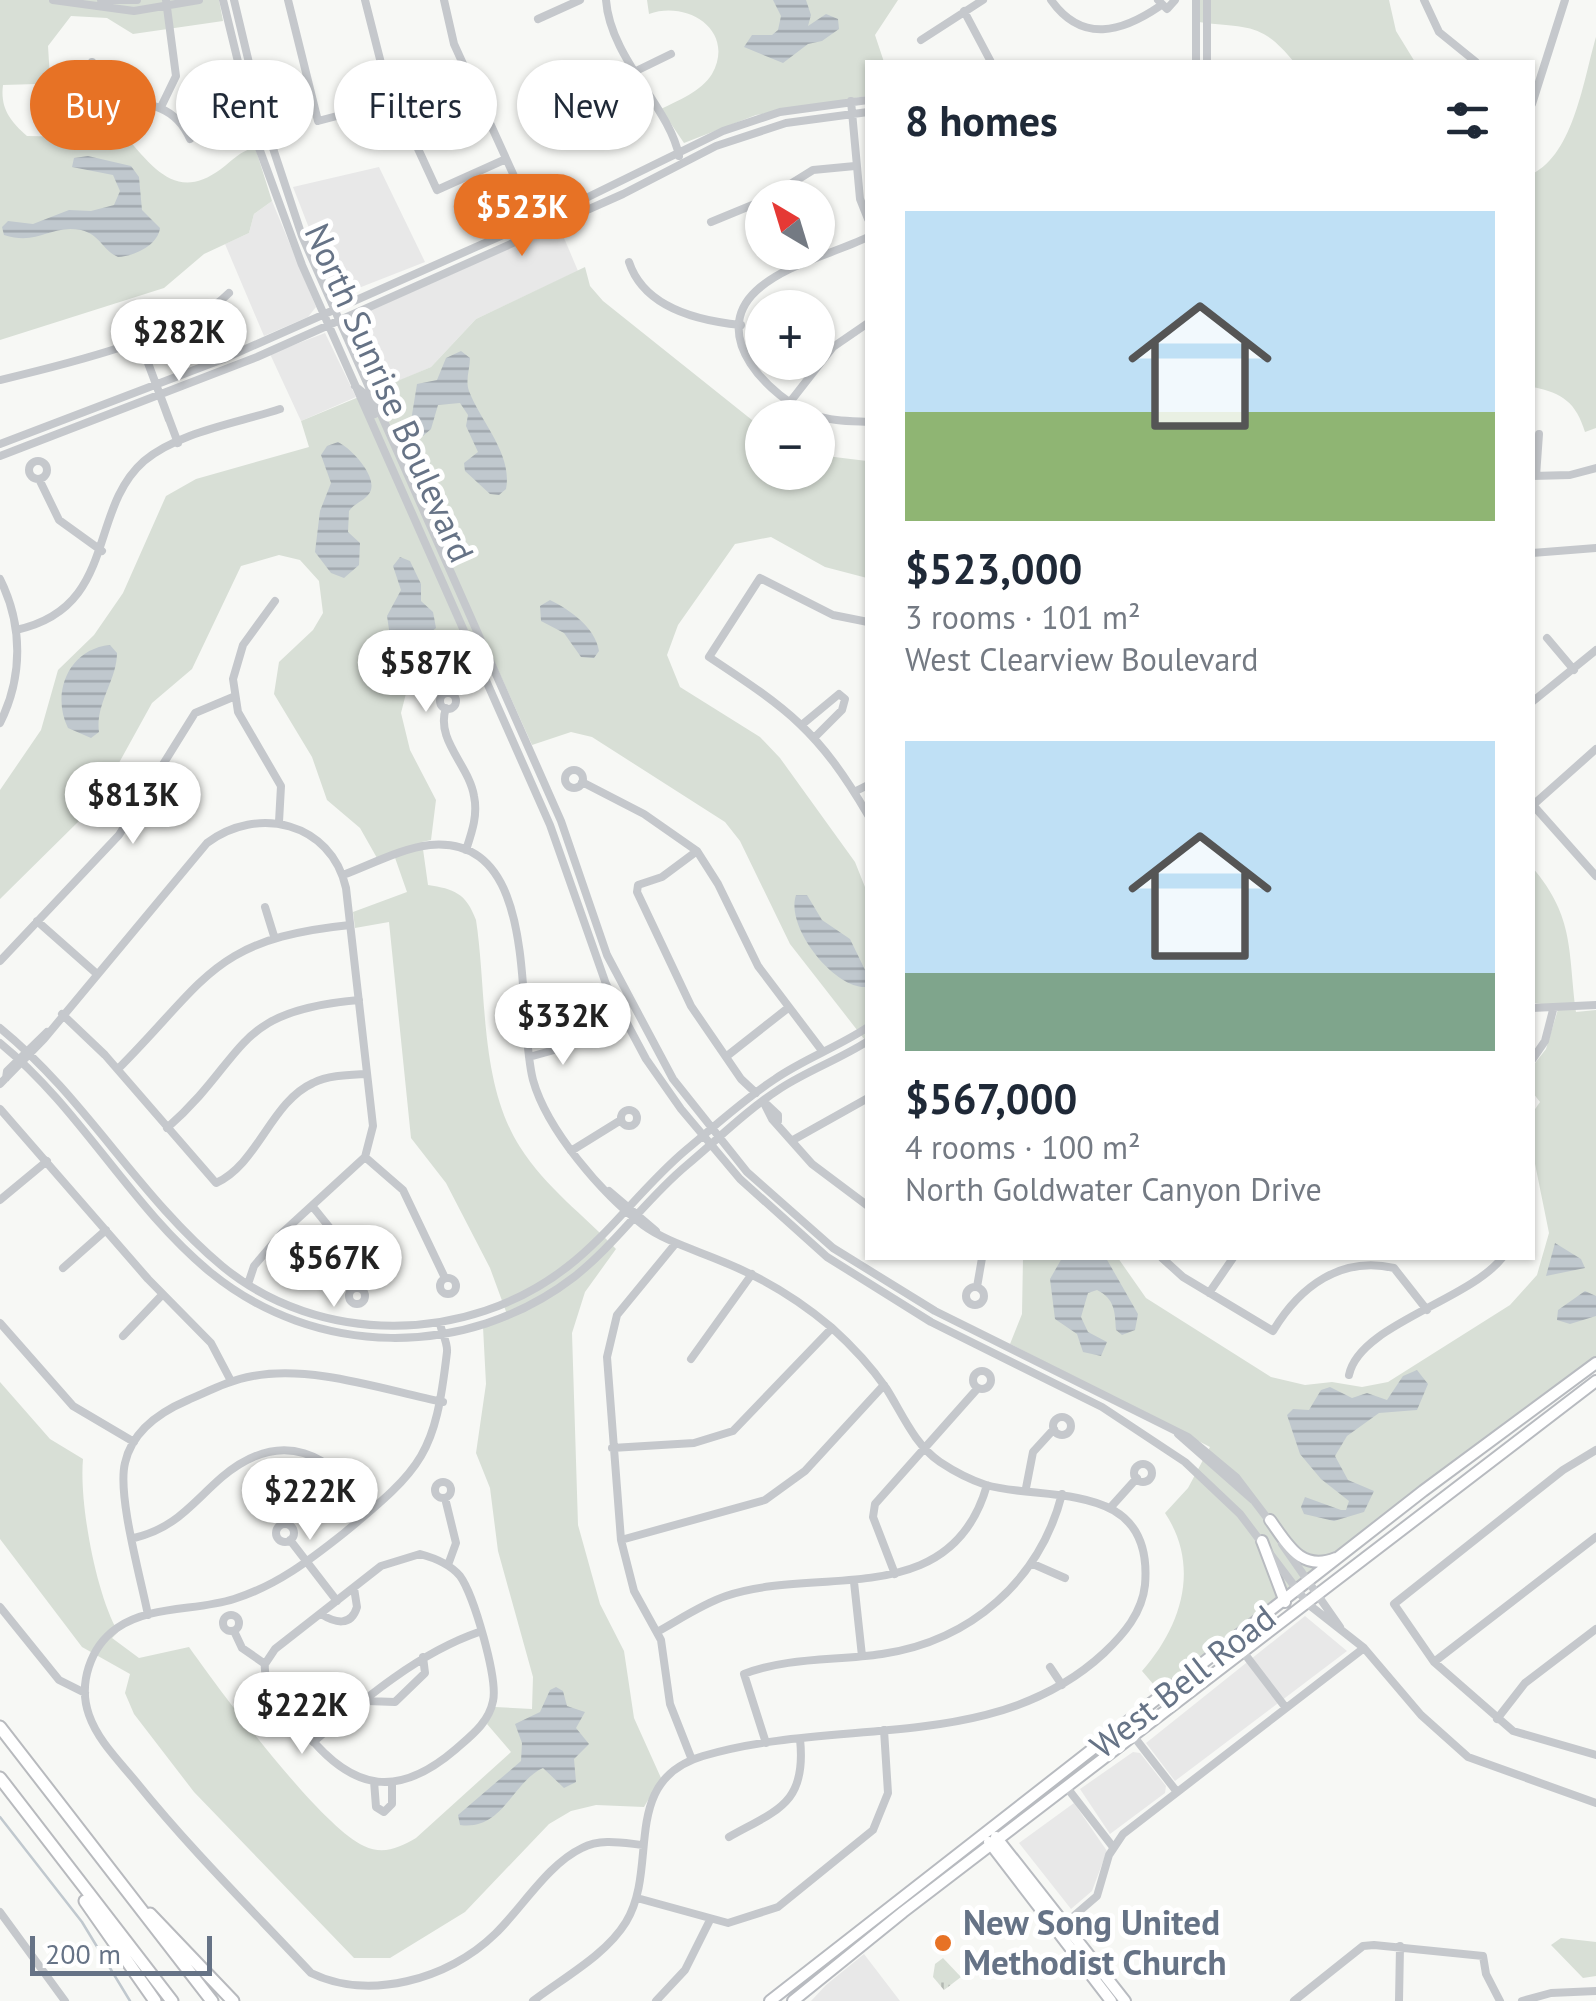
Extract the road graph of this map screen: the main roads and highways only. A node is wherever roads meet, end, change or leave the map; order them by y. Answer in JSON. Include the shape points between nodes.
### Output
{"nodes":[{"id":1,"x":1596,"y":1363,"type":"edge"},
{"id":2,"x":1596,"y":1381,"type":"edge"},
{"id":3,"x":1270,"y":1520,"type":"road end"},
{"id":4,"x":1262,"y":1541,"type":"road end"},
{"id":5,"x":1350,"y":1552,"type":"junction"},
{"id":6,"x":1285,"y":1602,"type":"junction"},
{"id":7,"x":1174,"y":1689,"type":"junction"},
{"id":8,"x":0,"y":1726,"type":"edge"},
{"id":9,"x":1121,"y":1730,"type":"junction"},
{"id":10,"x":1135,"y":1738,"type":"junction"},
{"id":11,"x":1085,"y":1776,"type":"junction"},
{"id":12,"x":0,"y":1778,"type":"edge"},
{"id":13,"x":986,"y":1831,"type":"junction"},
{"id":14,"x":994,"y":1842,"type":"junction"},
{"id":15,"x":134,"y":1902,"type":"junction"},
{"id":16,"x":1061,"y":1927,"type":"junction"},
{"id":17,"x":848,"y":1937,"type":"junction"},
{"id":18,"x":857,"y":1948,"type":"junction"},
{"id":19,"x":155,"y":2001,"type":"edge"},
{"id":20,"x":172,"y":2001,"type":"edge"},
{"id":21,"x":212,"y":2001,"type":"edge"},
{"id":22,"x":233,"y":2001,"type":"edge"},
{"id":23,"x":770,"y":2001,"type":"edge"},
{"id":24,"x":794,"y":2001,"type":"edge"},
{"id":25,"x":1112,"y":2001,"type":"edge"},
{"id":26,"x":1125,"y":2001,"type":"edge"}],
"edges":[{"from":1,"to":5,"type":"main road","name":"West Bell Road"},
{"from":2,"to":10,"type":"main road","name":"West Bell Road"},
{"from":3,"to":5,"type":"main road","via":[[1305,1561]]},
{"from":4,"to":6,"type":"main road"},
{"from":5,"to":6,"type":"main road","name":"West Bell Road"},
{"from":6,"to":7,"type":"main road","name":"West Bell Road"},
{"from":7,"to":9,"type":"main road","name":"West Bell Road"},
{"from":7,"to":10,"type":"main road","via":[[1134,1728]]},
{"from":8,"to":15,"type":"highway"},
{"from":9,"to":11,"type":"main road","via":[[1124,1738]]},
{"from":9,"to":13,"type":"main road","name":"West Bell Road"},
{"from":10,"to":11,"type":"main road","name":"West Bell Road"},
{"from":11,"to":14,"type":"main road","name":"West Bell Road"},
{"from":12,"to":19,"type":"highway"},
{"from":12,"to":20,"type":"highway"},
{"from":13,"to":14,"type":"main road"},
{"from":13,"to":17,"type":"main road","name":"West Bell Road"},
{"from":14,"to":16,"type":"main road"},
{"from":14,"to":18,"type":"main road","name":"West Bell Road"},
{"from":15,"to":21,"type":"highway"},
{"from":15,"to":22,"type":"highway"},
{"from":16,"to":25,"type":"main road"},
{"from":16,"to":26,"type":"main road"},
{"from":17,"to":18,"type":"main road"},
{"from":17,"to":23,"type":"main road","name":"West Bell Road"},
{"from":18,"to":24,"type":"main road","name":"West Bell Road"}]}
